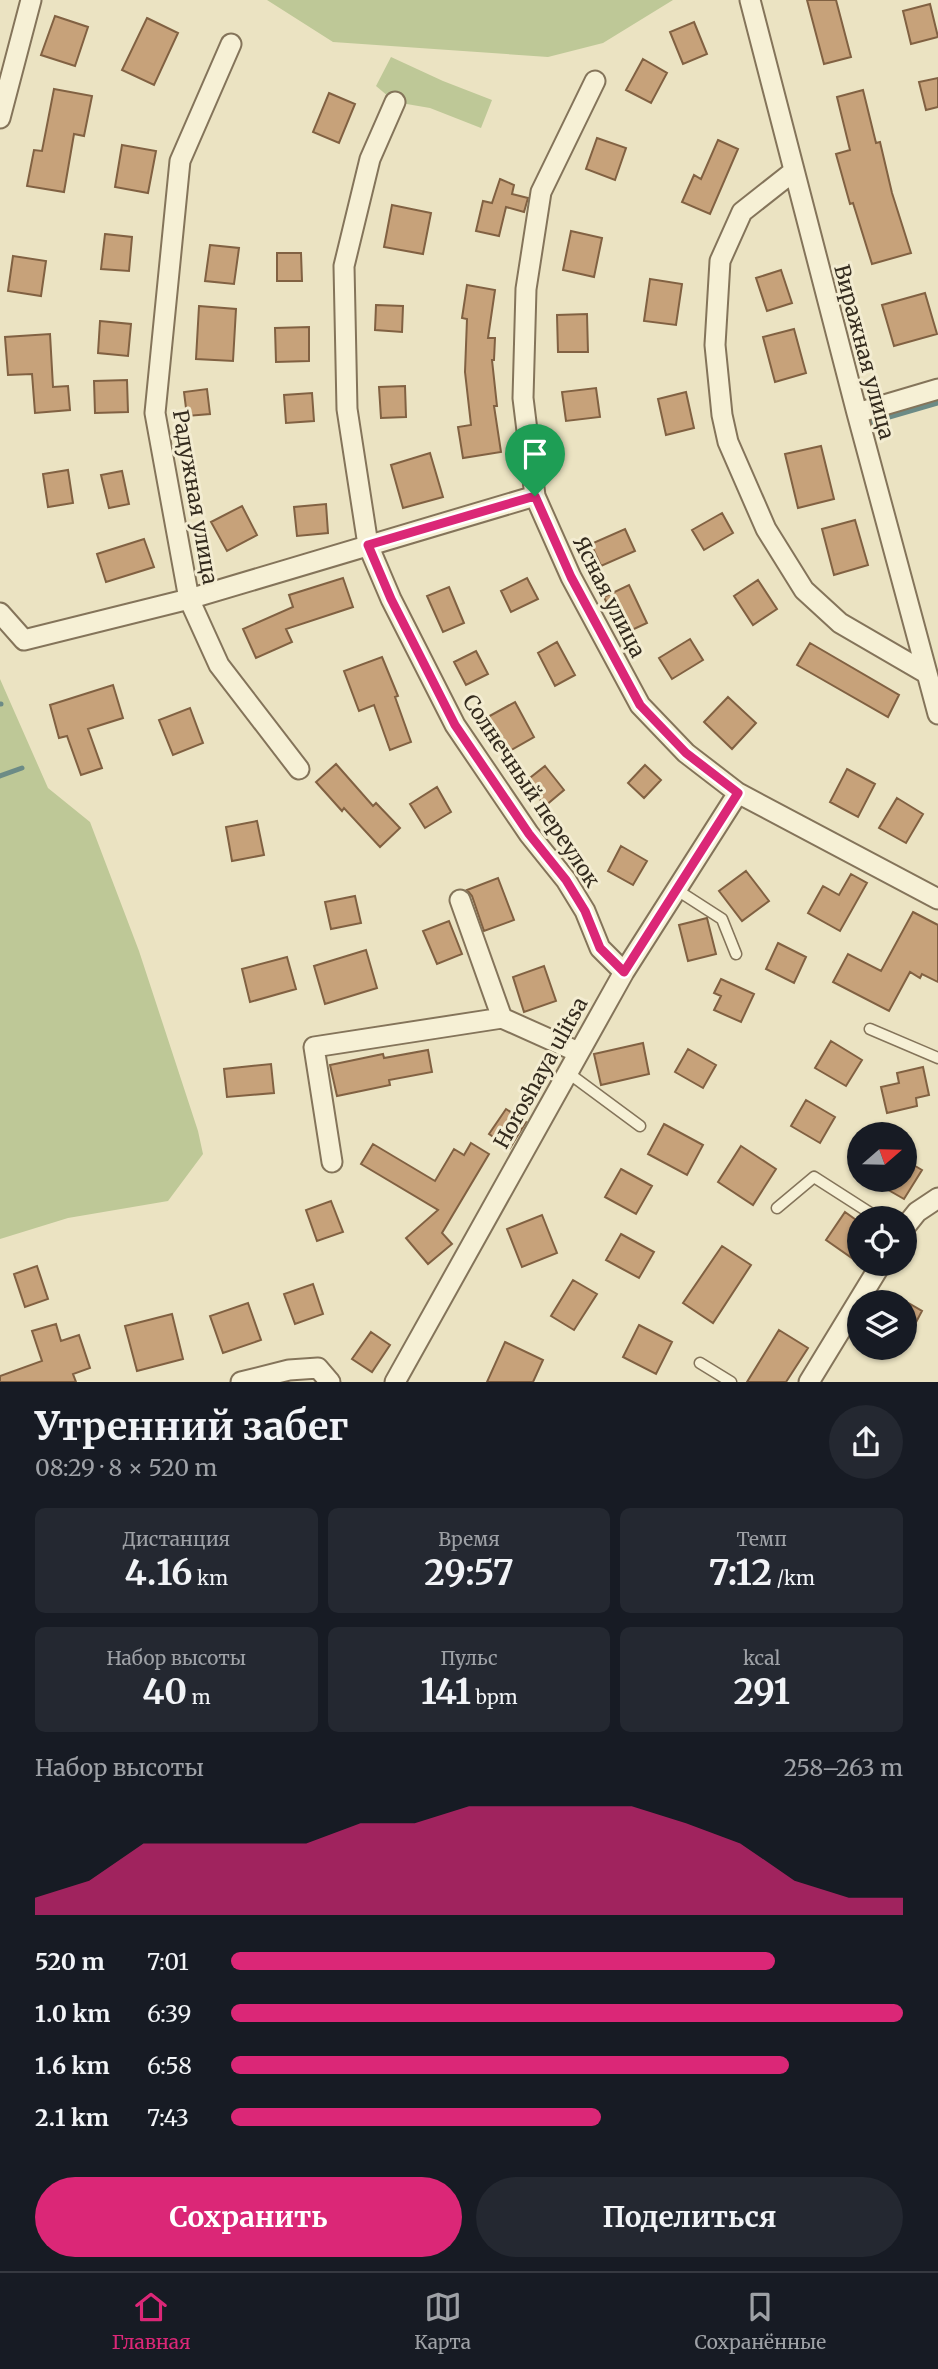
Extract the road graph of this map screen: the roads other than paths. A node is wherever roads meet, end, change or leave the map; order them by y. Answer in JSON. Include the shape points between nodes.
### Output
{"nodes":[{"id":1,"x":30,"y":0,"type":"edge"},
{"id":2,"x":750,"y":0,"type":"edge"},
{"id":3,"x":231,"y":44,"type":"dead end"},
{"id":4,"x":595,"y":81,"type":"dead end"},
{"id":5,"x":396,"y":102,"type":"dead end"},
{"id":6,"x":0,"y":118,"type":"edge"},
{"id":7,"x":794,"y":171,"type":"junction"},
{"id":8,"x":938,"y":389,"type":"edge"},
{"id":9,"x":857,"y":413,"type":"junction"},
{"id":10,"x":535,"y":496,"type":"junction"},
{"id":11,"x":368,"y":545,"type":"junction"},
{"id":12,"x":189,"y":599,"type":"junction"},
{"id":13,"x":0,"y":613,"type":"edge"},
{"id":14,"x":926,"y":673,"type":"junction"},
{"id":15,"x":938,"y":714,"type":"edge"},
{"id":16,"x":299,"y":769,"type":"dead end"},
{"id":17,"x":738,"y":793,"type":"junction"},
{"id":18,"x":677,"y":890,"type":"junction"},
{"id":19,"x":938,"y":899,"type":"edge"},
{"id":20,"x":460,"y":900,"type":"dead end"},
{"id":21,"x":736,"y":954,"type":"dead end"},
{"id":22,"x":624,"y":972,"type":"junction"},
{"id":23,"x":502,"y":1018,"type":"junction"},
{"id":24,"x":870,"y":1029,"type":"dead end"},
{"id":25,"x":578,"y":1052,"type":"junction"},
{"id":26,"x":938,"y":1058,"type":"edge"},
{"id":27,"x":567,"y":1072,"type":"junction"},
{"id":28,"x":640,"y":1126,"type":"dead end"},
{"id":29,"x":332,"y":1162,"type":"dead end"},
{"id":30,"x":938,"y":1198,"type":"edge"},
{"id":31,"x":859,"y":1206,"type":"edge"},
{"id":32,"x":777,"y":1208,"type":"dead end"},
{"id":33,"x":917,"y":1212,"type":"edge"},
{"id":34,"x":874,"y":1276,"type":"edge"},
{"id":35,"x":700,"y":1363,"type":"dead end"},
{"id":36,"x":241,"y":1382,"type":"edge"},
{"id":37,"x":330,"y":1382,"type":"edge"},
{"id":38,"x":395,"y":1382,"type":"edge"},
{"id":39,"x":731,"y":1382,"type":"edge"},
{"id":40,"x":808,"y":1382,"type":"edge"}],
"edges":[{"from":1,"to":6,"type":"street"},
{"from":2,"to":7,"type":"street","name":"Виражная улица"},
{"from":3,"to":12,"type":"street","name":"Радужная улица","via":[[180,161],[155,413]]},
{"from":4,"to":10,"type":"street","name":"Ясная улица","via":[[541,192],[527,289],[523,398]]},
{"from":5,"to":11,"type":"street","name":"Солнечный переулок","via":[[370,159],[344,266],[347,409]]},
{"from":7,"to":9,"type":"street","name":"Виражная улица"},
{"from":7,"to":14,"type":"street","via":[[742,212],[720,261],[715,345],[728,442],[766,529],[804,590],[840,623]]},
{"from":8,"to":9,"type":"street"},
{"from":9,"to":14,"type":"street","name":"Виражная улица"},
{"from":10,"to":11,"type":"street"},
{"from":10,"to":17,"type":"street","name":"Ясная улица","via":[[571,577],[640,705],[686,753]]},
{"from":11,"to":12,"type":"street"},
{"from":11,"to":22,"type":"street","name":"Солнечный переулок","via":[[455,725],[566,880],[600,948]]},
{"from":12,"to":13,"type":"street","via":[[24,640]]},
{"from":12,"to":16,"type":"street","name":"Радужная улица","via":[[219,665]]},
{"from":14,"to":15,"type":"street","name":"Виражная улица"},
{"from":17,"to":18,"type":"street","name":"Horoshaya ulitsa"},
{"from":17,"to":19,"type":"street","name":"Ясная улица"},
{"from":18,"to":21,"type":"lane","via":[[722,919]]},
{"from":18,"to":22,"type":"street","name":"Horoshaya ulitsa"},
{"from":20,"to":23,"type":"street"},
{"from":22,"to":25,"type":"street","name":"Horoshaya ulitsa"},
{"from":23,"to":25,"type":"street"},
{"from":23,"to":29,"type":"street","via":[[314,1047]]},
{"from":24,"to":26,"type":"lane"},
{"from":25,"to":27,"type":"street","name":"Horoshaya ulitsa"},
{"from":27,"to":28,"type":"lane"},
{"from":27,"to":38,"type":"street","name":"Horoshaya ulitsa"},
{"from":30,"to":33,"type":"street"},
{"from":31,"to":32,"type":"lane","via":[[814,1177]]},
{"from":34,"to":40,"type":"street"},
{"from":35,"to":39,"type":"lane"},
{"from":36,"to":37,"type":"street","via":[[318,1368]]}]}
